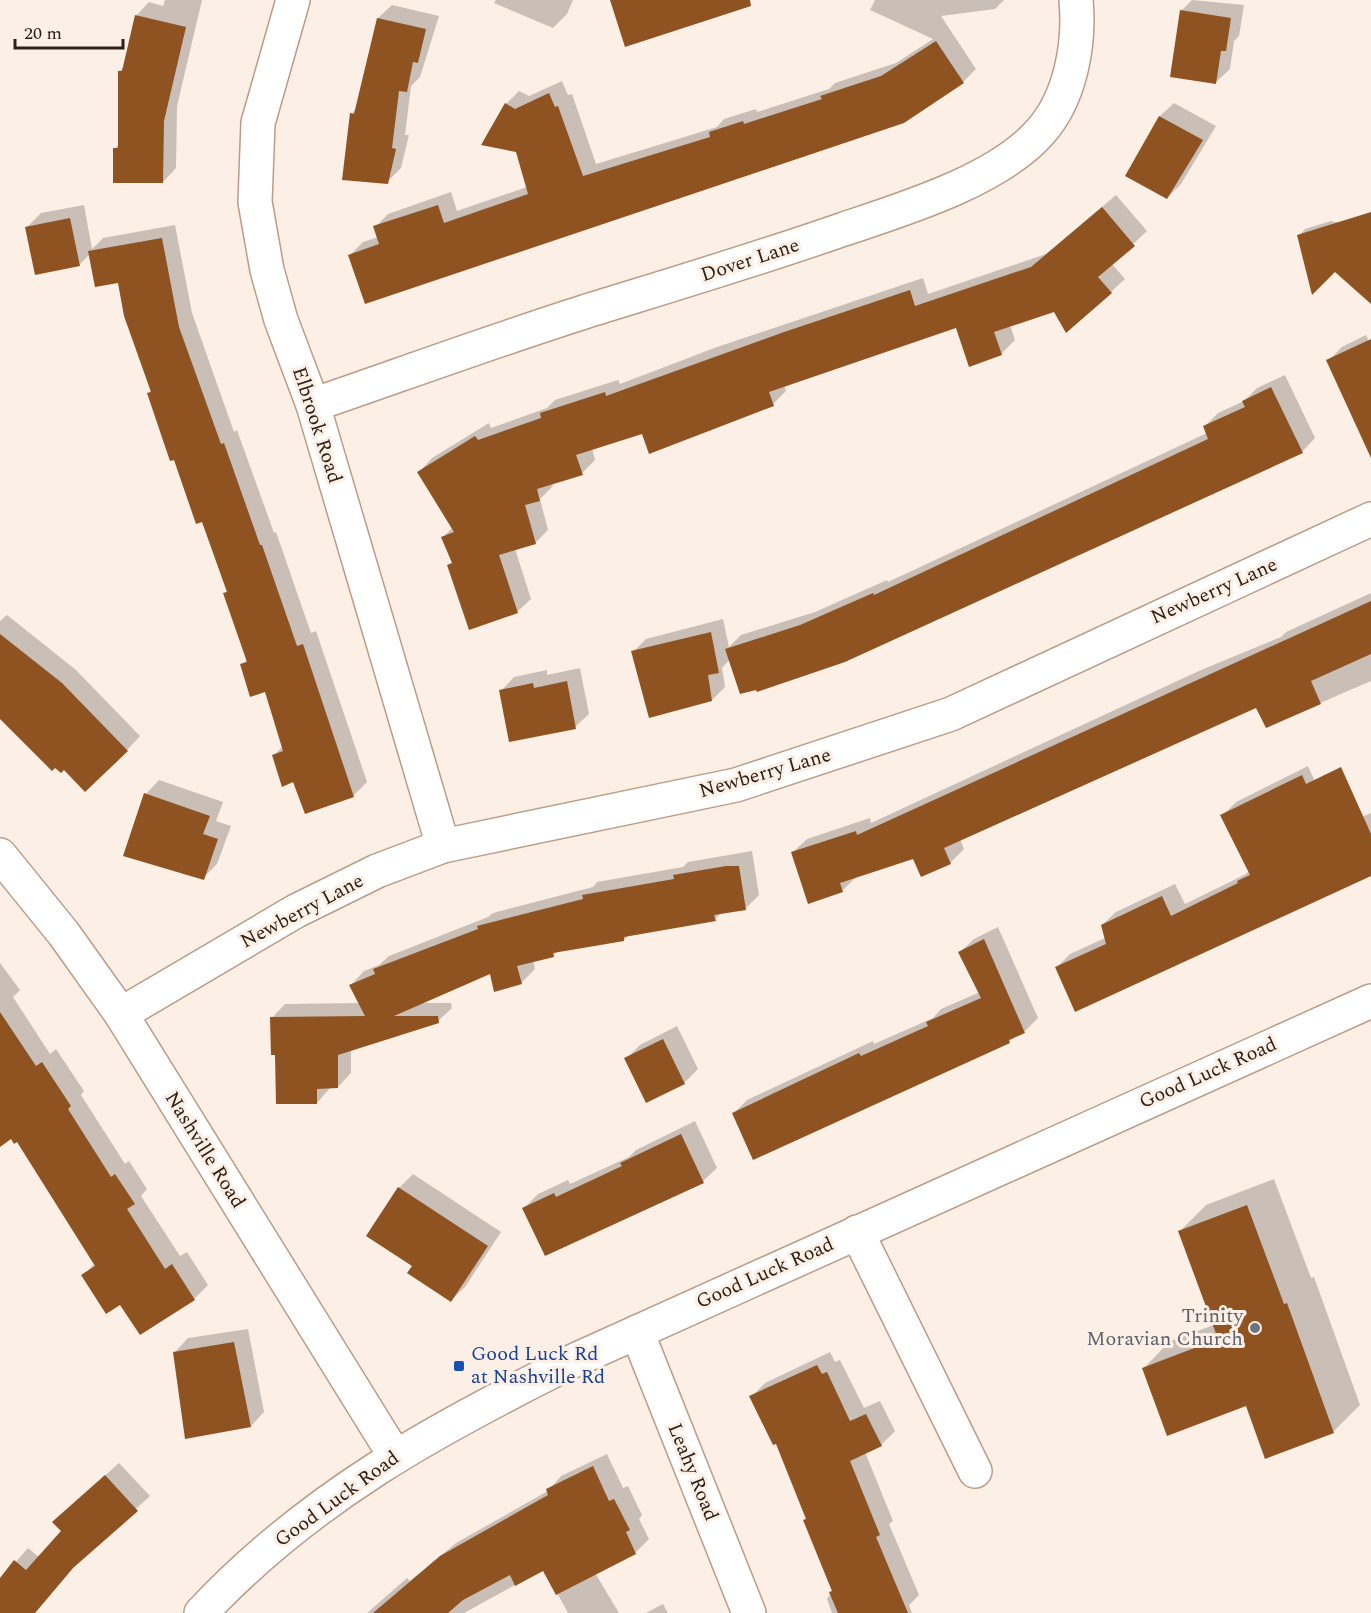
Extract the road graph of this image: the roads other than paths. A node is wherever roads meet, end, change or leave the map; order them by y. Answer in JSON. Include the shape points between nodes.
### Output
{"nodes":[{"id":1,"x":293,"y":0,"type":"edge"},
{"id":2,"x":1076,"y":0,"type":"edge"},
{"id":3,"x":313,"y":405,"type":"junction"},
{"id":4,"x":1371,"y":519,"type":"edge"},
{"id":5,"x":442,"y":846,"type":"junction"},
{"id":6,"x":0,"y":855,"type":"edge"},
{"id":7,"x":1371,"y":1001,"type":"edge"},
{"id":8,"x":121,"y":1014,"type":"junction"},
{"id":9,"x":857,"y":1232,"type":"junction"},
{"id":10,"x":637,"y":1332,"type":"junction"},
{"id":11,"x":395,"y":1456,"type":"junction"},
{"id":12,"x":975,"y":1471,"type":"dead end"},
{"id":13,"x":201,"y":1613,"type":"edge"},
{"id":14,"x":749,"y":1613,"type":"edge"}],
"edges":[{"from":1,"to":3,"type":"street","name":"Elbrook Road","via":[[258,123],[255,202],[272,290]]},
{"from":2,"to":3,"type":"street","name":"Dover Lane","via":[[1076,41],[1064,91],[1041,131],[1011,158],[890,213]]},
{"from":3,"to":5,"type":"street","name":"Elbrook Road"},
{"from":4,"to":5,"type":"street","name":"Newberry Lane","via":[[951,714],[736,785]]},
{"from":5,"to":8,"type":"street","name":"Newberry Lane","via":[[377,871],[296,911]]},
{"from":6,"to":8,"type":"street","name":"Nashville Road","via":[[64,934]]},
{"from":7,"to":9,"type":"street","name":"Good Luck Road"},
{"from":8,"to":11,"type":"street","name":"Nashville Road"},
{"from":9,"to":10,"type":"street","name":"Good Luck Road"},
{"from":9,"to":12,"type":"street"},
{"from":10,"to":11,"type":"street","name":"Good Luck Road","via":[[480,1407]]},
{"from":10,"to":14,"type":"street","name":"Leahy Road"},
{"from":11,"to":13,"type":"street","name":"Good Luck Road","via":[[292,1526]]}]}
